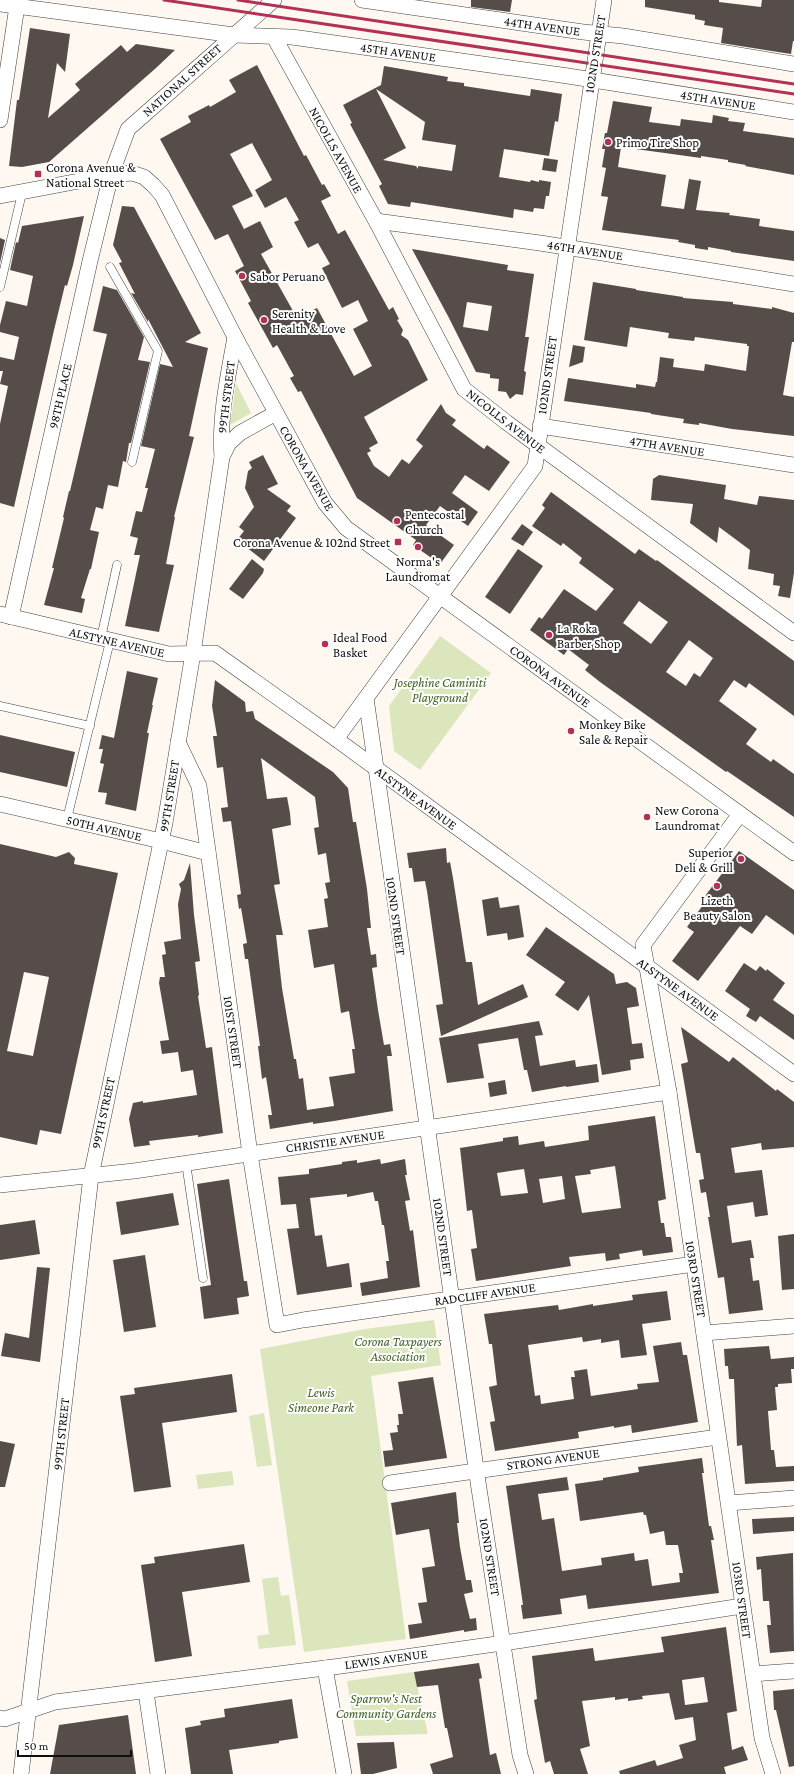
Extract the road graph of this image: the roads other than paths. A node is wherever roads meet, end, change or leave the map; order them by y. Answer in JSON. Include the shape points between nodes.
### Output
{"nodes":[{"id":1,"x":274,"y":0,"type":"edge"},
{"id":2,"x":362,"y":0,"type":"edge"},
{"id":3,"x":604,"y":0,"type":"edge"},
{"id":4,"x":0,"y":4,"type":"edge"},
{"id":5,"x":17,"y":6,"type":"junction"},
{"id":6,"x":599,"y":34,"type":"junction"},
{"id":7,"x":234,"y":35,"type":"junction"},
{"id":8,"x":274,"y":37,"type":"junction"},
{"id":9,"x":794,"y":64,"type":"edge"},
{"id":10,"x":592,"y":80,"type":"junction"},
{"id":11,"x":794,"y":112,"type":"edge"},
{"id":12,"x":0,"y":120,"type":"edge"},
{"id":13,"x":111,"y":175,"type":"junction"},
{"id":14,"x":22,"y":193,"type":"junction"},
{"id":15,"x":0,"y":196,"type":"edge"},
{"id":16,"x":376,"y":221,"type":"junction"},
{"id":17,"x":566,"y":248,"type":"junction"},
{"id":18,"x":110,"y":267,"type":"dead end"},
{"id":19,"x":794,"y":284,"type":"edge"},
{"id":20,"x":0,"y":287,"type":"edge"},
{"id":21,"x":235,"y":337,"type":"junction"},
{"id":22,"x":276,"y":413,"type":"junction"},
{"id":23,"x":540,"y":426,"type":"junction"},
{"id":24,"x":537,"y":445,"type":"junction"},
{"id":25,"x":222,"y":457,"type":"junction"},
{"id":26,"x":132,"y":462,"type":"dead end"},
{"id":27,"x":794,"y":465,"type":"edge"},
{"id":28,"x":117,"y":565,"type":"dead end"},
{"id":29,"x":441,"y":597,"type":"junction"},
{"id":30,"x":5,"y":616,"type":"edge"},
{"id":31,"x":794,"y":633,"type":"edge"},
{"id":32,"x":106,"y":640,"type":"junction"},
{"id":33,"x":193,"y":653,"type":"junction"},
{"id":34,"x":366,"y":698,"type":"junction"},
{"id":35,"x":0,"y":706,"type":"edge"},
{"id":36,"x":90,"y":726,"type":"junction"},
{"id":37,"x":336,"y":739,"type":"junction"},
{"id":38,"x":178,"y":742,"type":"junction"},
{"id":39,"x":375,"y":768,"type":"junction"},
{"id":40,"x":0,"y":804,"type":"edge"},
{"id":41,"x":740,"y":814,"type":"junction"},
{"id":42,"x":67,"y":819,"type":"junction"},
{"id":43,"x":161,"y":841,"type":"junction"},
{"id":44,"x":208,"y":853,"type":"junction"},
{"id":45,"x":794,"y":853,"type":"edge"},
{"id":46,"x":648,"y":968,"type":"junction"},
{"id":47,"x":794,"y":1074,"type":"edge"},
{"id":48,"x":668,"y":1092,"type":"junction"},
{"id":49,"x":427,"y":1128,"type":"junction"},
{"id":50,"x":250,"y":1154,"type":"junction"},
{"id":51,"x":186,"y":1163,"type":"junction"},
{"id":52,"x":91,"y":1176,"type":"junction"},
{"id":53,"x":0,"y":1185,"type":"edge"},
{"id":54,"x":694,"y":1264,"type":"junction"},
{"id":55,"x":203,"y":1278,"type":"dead end"},
{"id":56,"x":452,"y":1299,"type":"junction"},
{"id":57,"x":277,"y":1325,"type":"joint"},
{"id":58,"x":794,"y":1326,"type":"edge"},
{"id":59,"x":704,"y":1333,"type":"junction"},
{"id":60,"x":718,"y":1437,"type":"junction"},
{"id":61,"x":476,"y":1470,"type":"junction"},
{"id":62,"x":390,"y":1483,"type":"dead end"},
{"id":63,"x":794,"y":1498,"type":"edge"},
{"id":64,"x":729,"y":1503,"type":"junction"},
{"id":65,"x":742,"y":1606,"type":"junction"},
{"id":66,"x":503,"y":1643,"type":"junction"},
{"id":67,"x":325,"y":1668,"type":"junction"},
{"id":68,"x":794,"y":1671,"type":"edge"},
{"id":69,"x":753,"y":1674,"type":"junction"},
{"id":70,"x":146,"y":1692,"type":"junction"},
{"id":71,"x":30,"y":1711,"type":"junction"},
{"id":72,"x":0,"y":1718,"type":"edge"},
{"id":73,"x":21,"y":1774,"type":"edge"},
{"id":74,"x":158,"y":1774,"type":"edge"},
{"id":75,"x":344,"y":1774,"type":"edge"},
{"id":76,"x":526,"y":1774,"type":"edge"},
{"id":77,"x":773,"y":1774,"type":"edge"}],
"edges":[{"from":1,"to":7,"type":"street","name":"NATIONAL STREET"},
{"from":2,"to":6,"type":"street","name":"44TH AVENUE"},
{"from":3,"to":6,"type":"street","name":"102ND STREET"},
{"from":4,"to":5,"type":"street","name":"45TH AVENUE"},
{"from":5,"to":7,"type":"street","name":"45TH AVENUE"},
{"from":5,"to":12,"type":"street"},
{"from":6,"to":9,"type":"street","name":"44TH AVENUE"},
{"from":6,"to":10,"type":"street","name":"102ND STREET"},
{"from":7,"to":8,"type":"street","name":"45TH AVENUE"},
{"from":7,"to":13,"type":"street","name":"NATIONAL STREET","via":[[128,129]]},
{"from":8,"to":10,"type":"street","name":"45TH AVENUE","via":[[292,37]]},
{"from":8,"to":16,"type":"street","name":"NICOLLS AVENUE"},
{"from":10,"to":11,"type":"street","name":"45TH AVENUE"},
{"from":10,"to":17,"type":"street","name":"102ND STREET"},
{"from":13,"to":14,"type":"street","name":"CORONA AVENUE"},
{"from":13,"to":21,"type":"street","name":"CORONA AVENUE","via":[[132,173],[144,177],[162,194]]},
{"from":13,"to":30,"type":"street","name":"98TH PLACE"},
{"from":14,"to":15,"type":"street","name":"CORONA AVENUE"},
{"from":14,"to":20,"type":"lane"},
{"from":16,"to":17,"type":"street","name":"46TH AVENUE"},
{"from":16,"to":24,"type":"street","name":"NICOLLS AVENUE","via":[[464,389]]},
{"from":17,"to":19,"type":"street","name":"46TH AVENUE"},
{"from":17,"to":23,"type":"street","name":"102ND STREET"},
{"from":18,"to":26,"type":"lane","via":[[158,351]]},
{"from":21,"to":22,"type":"street","name":"CORONA AVENUE"},
{"from":21,"to":25,"type":"street","name":"99TH STREET","via":[[222,420]]},
{"from":22,"to":25,"type":"street","name":"99TH STREET","via":[[240,433],[229,442]]},
{"from":22,"to":29,"type":"street","name":"CORONA AVENUE","via":[[325,503],[346,528]]},
{"from":23,"to":24,"type":"street","name":"102ND STREET"},
{"from":23,"to":27,"type":"street","name":"47TH AVENUE"},
{"from":24,"to":29,"type":"street","name":"102ND STREET","via":[[535,466]]},
{"from":24,"to":31,"type":"street","name":"NICOLLS AVENUE"},
{"from":25,"to":33,"type":"street","name":"99TH STREET"},
{"from":28,"to":32,"type":"lane"},
{"from":29,"to":34,"type":"street","name":"102ND STREET"},
{"from":29,"to":41,"type":"street","name":"CORONA AVENUE"},
{"from":30,"to":32,"type":"street","name":"ALSTYNE AVENUE"},
{"from":32,"to":33,"type":"street","name":"ALSTYNE AVENUE","via":[[169,654]]},
{"from":32,"to":36,"type":"lane"},
{"from":33,"to":37,"type":"street","name":"ALSTYNE AVENUE","via":[[215,653]]},
{"from":33,"to":38,"type":"street","name":"99TH STREET"},
{"from":34,"to":37,"type":"street","name":"102ND STREET"},
{"from":34,"to":39,"type":"street","name":"102ND STREET"},
{"from":35,"to":36,"type":"lane"},
{"from":36,"to":42,"type":"lane"},
{"from":37,"to":39,"type":"street","name":"ALSTYNE AVENUE"},
{"from":38,"to":43,"type":"street","name":"99TH STREET"},
{"from":38,"to":44,"type":"street","name":"101ST STREET","via":[[200,786]]},
{"from":39,"to":46,"type":"street","name":"ALSTYNE AVENUE"},
{"from":39,"to":49,"type":"street","name":"102ND STREET"},
{"from":40,"to":42,"type":"street","name":"50TH AVENUE"},
{"from":41,"to":45,"type":"street","name":"CORONA AVENUE"},
{"from":41,"to":46,"type":"street","name":"103RD STREET","via":[[644,944]]},
{"from":42,"to":43,"type":"street","name":"50TH AVENUE"},
{"from":43,"to":44,"type":"street","name":"50TH AVENUE"},
{"from":43,"to":52,"type":"street","name":"99TH STREET"},
{"from":44,"to":50,"type":"street","name":"101ST STREET"},
{"from":46,"to":47,"type":"street","name":"ALSTYNE AVENUE"},
{"from":46,"to":48,"type":"street","name":"103RD STREET"},
{"from":48,"to":49,"type":"street","name":"CHRISTIE AVENUE"},
{"from":48,"to":54,"type":"street","name":"103RD STREET"},
{"from":49,"to":50,"type":"street","name":"CHRISTIE AVENUE"},
{"from":49,"to":56,"type":"street","name":"102ND STREET"},
{"from":50,"to":51,"type":"street","name":"CHRISTIE AVENUE"},
{"from":50,"to":57,"type":"street","name":"101ST STREET"},
{"from":51,"to":52,"type":"street","name":"CHRISTIE AVENUE"},
{"from":51,"to":55,"type":"lane"},
{"from":52,"to":53,"type":"street","name":"CHRISTIE AVENUE"},
{"from":52,"to":71,"type":"street","name":"99TH STREET"},
{"from":54,"to":56,"type":"street","name":"RADCLIFF AVENUE"},
{"from":54,"to":59,"type":"street","name":"103RD STREET"},
{"from":56,"to":57,"type":"street","name":"RADCLIFF AVENUE"},
{"from":56,"to":61,"type":"street","name":"102ND STREET"},
{"from":58,"to":59,"type":"street"},
{"from":59,"to":60,"type":"street","name":"103RD STREET"},
{"from":60,"to":61,"type":"street","name":"STRONG AVENUE"},
{"from":60,"to":64,"type":"street","name":"103RD STREET"},
{"from":61,"to":62,"type":"street","name":"STRONG AVENUE"},
{"from":61,"to":66,"type":"street","name":"102ND STREET"},
{"from":63,"to":64,"type":"street"},
{"from":64,"to":65,"type":"street","name":"103RD STREET"},
{"from":65,"to":66,"type":"street","name":"LEWIS AVENUE"},
{"from":65,"to":69,"type":"street","name":"103RD STREET"},
{"from":66,"to":67,"type":"street","name":"LEWIS AVENUE"},
{"from":66,"to":76,"type":"street","name":"102ND STREET","via":[[520,1755]]},
{"from":67,"to":70,"type":"street","name":"LEWIS AVENUE"},
{"from":67,"to":75,"type":"street"},
{"from":68,"to":69,"type":"street"},
{"from":69,"to":77,"type":"street","name":"103RD STREET","via":[[762,1738]]},
{"from":70,"to":71,"type":"street","name":"LEWIS AVENUE","via":[[55,1702]]},
{"from":70,"to":74,"type":"street"},
{"from":71,"to":72,"type":"street","name":"LEWIS AVENUE","via":[[5,1719]]},
{"from":71,"to":73,"type":"street","name":"99TH STREET"}]}
